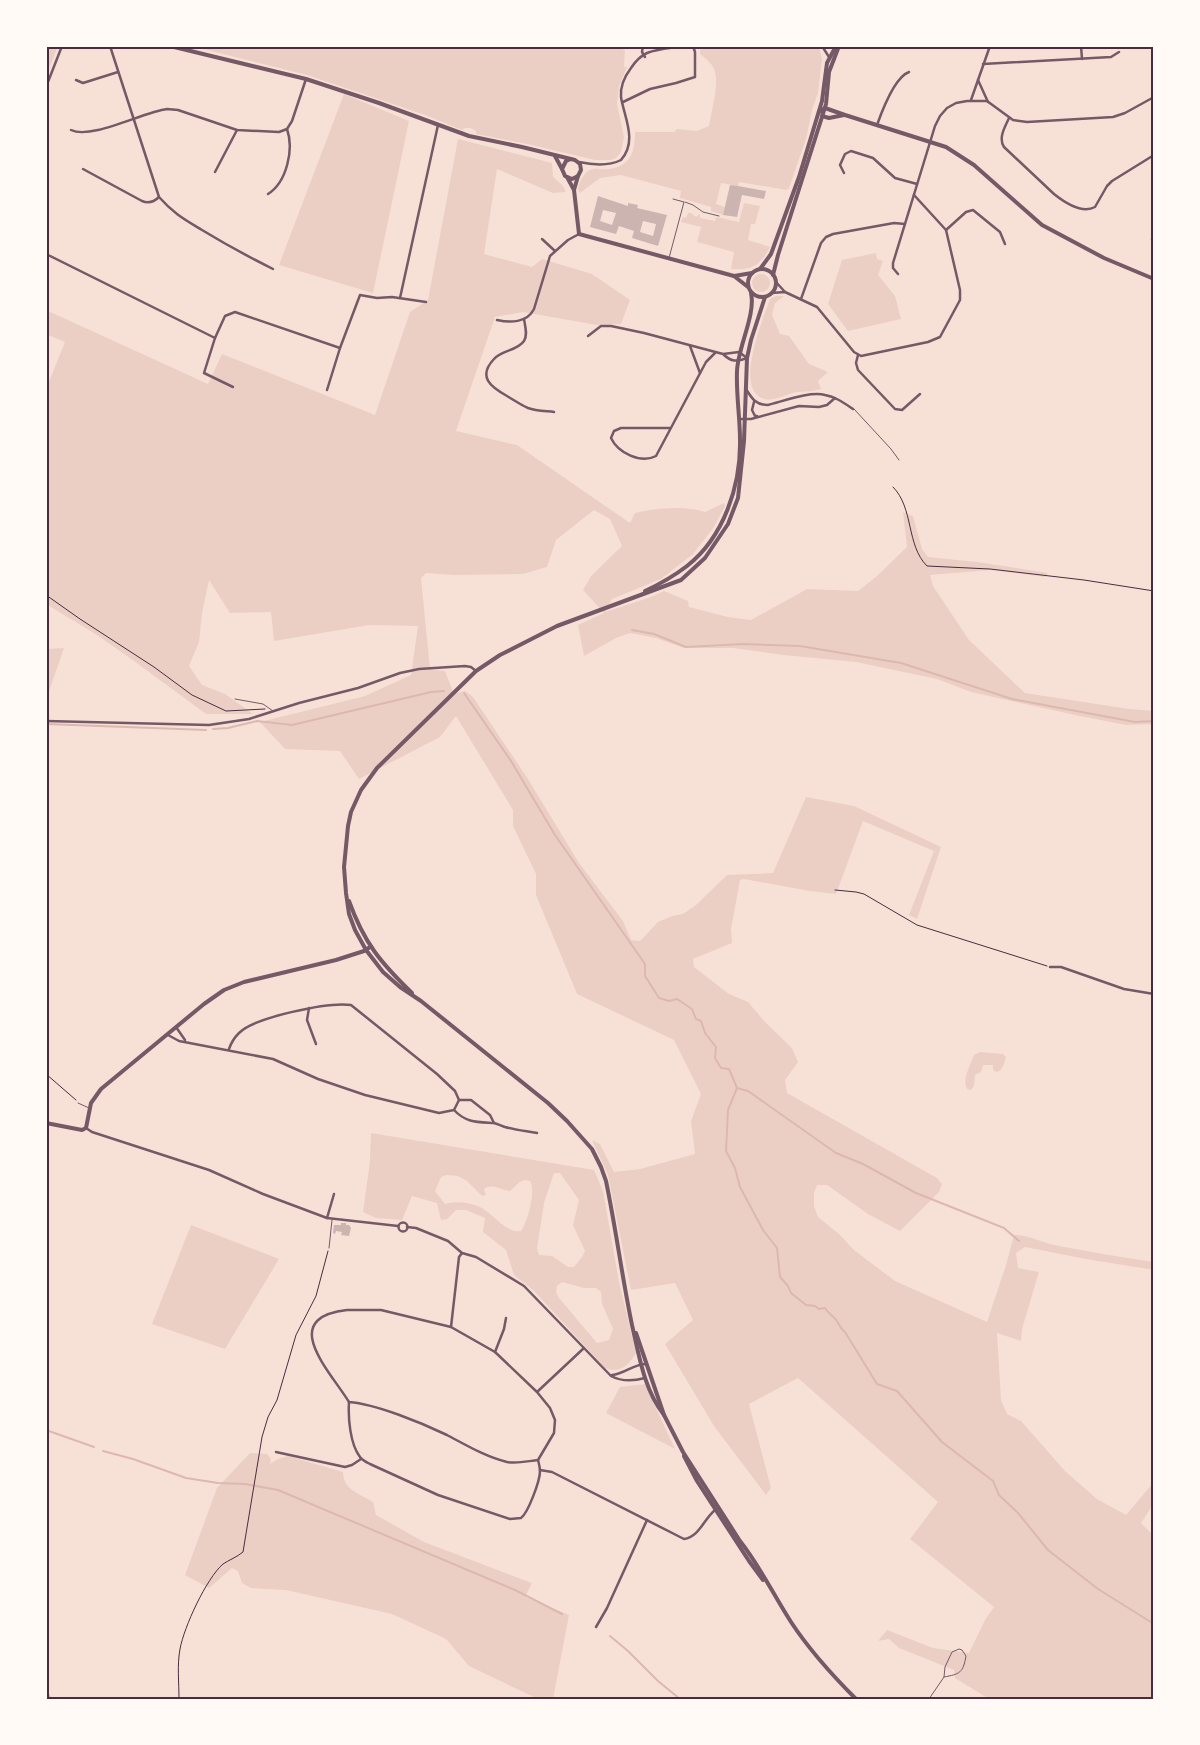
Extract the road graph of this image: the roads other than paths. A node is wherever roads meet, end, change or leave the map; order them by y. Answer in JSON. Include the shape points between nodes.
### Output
{"nodes":[{"id":1,"x":62,"y":46,"type":"edge"},
{"id":2,"x":110,"y":46,"type":"edge"},
{"id":3,"x":170,"y":46,"type":"edge"},
{"id":4,"x":643,"y":46,"type":"edge"},
{"id":5,"x":685,"y":46,"type":"edge"},
{"id":6,"x":694,"y":46,"type":"edge"},
{"id":7,"x":822,"y":46,"type":"edge"},
{"id":8,"x":838,"y":46,"type":"edge"},
{"id":9,"x":990,"y":46,"type":"edge"},
{"id":10,"x":1081,"y":46,"type":"edge"},
{"id":11,"x":1119,"y":52,"type":"dead end"},
{"id":12,"x":644,"y":56,"type":"junction"},
{"id":13,"x":835,"y":57,"type":"junction"},
{"id":14,"x":829,"y":58,"type":"junction"},
{"id":15,"x":1082,"y":59,"type":"junction"},
{"id":16,"x":983,"y":64,"type":"junction"},
{"id":17,"x":118,"y":72,"type":"junction"},
{"id":18,"x":909,"y":72,"type":"dead end"},
{"id":19,"x":76,"y":80,"type":"dead end"},
{"id":20,"x":306,"y":80,"type":"junction"},
{"id":21,"x":978,"y":80,"type":"junction"},
{"id":22,"x":46,"y":87,"type":"edge"},
{"id":23,"x":1153,"y":99,"type":"edge"},
{"id":24,"x":971,"y":100,"type":"junction"},
{"id":25,"x":622,"y":102,"type":"junction"},
{"id":26,"x":988,"y":102,"type":"junction"},
{"id":27,"x":825,"y":108,"type":"junction"},
{"id":28,"x":819,"y":112,"type":"junction"},
{"id":29,"x":845,"y":115,"type":"junction"},
{"id":30,"x":822,"y":117,"type":"junction"},
{"id":31,"x":1009,"y":118,"type":"junction"},
{"id":32,"x":133,"y":119,"type":"junction"},
{"id":33,"x":438,"y":125,"type":"junction"},
{"id":34,"x":877,"y":125,"type":"junction"},
{"id":35,"x":287,"y":129,"type":"junction"},
{"id":36,"x":71,"y":130,"type":"dead end"},
{"id":37,"x":237,"y":130,"type":"junction"},
{"id":38,"x":932,"y":142,"type":"junction"},
{"id":39,"x":1154,"y":155,"type":"edge"},
{"id":40,"x":555,"y":156,"type":"junction"},
{"id":41,"x":571,"y":159,"type":"junction"},
{"id":42,"x":578,"y":162,"type":"junction"},
{"id":43,"x":83,"y":169,"type":"dead end"},
{"id":44,"x":562,"y":169,"type":"junction"},
{"id":45,"x":215,"y":172,"type":"dead end"},
{"id":46,"x":844,"y":173,"type":"dead end"},
{"id":47,"x":578,"y":176,"type":"junction"},
{"id":48,"x":567,"y":177,"type":"junction"},
{"id":49,"x":917,"y":184,"type":"junction"},
{"id":50,"x":574,"y":190,"type":"junction"},
{"id":51,"x":268,"y":194,"type":"dead end"},
{"id":52,"x":914,"y":195,"type":"junction"},
{"id":53,"x":160,"y":197,"type":"junction"},
{"id":54,"x":674,"y":199,"type":"dead end"},
{"id":55,"x":684,"y":202,"type":"junction"},
{"id":56,"x":719,"y":216,"type":"dead end"},
{"id":57,"x":905,"y":224,"type":"junction"},
{"id":58,"x":946,"y":230,"type":"junction"},
{"id":59,"x":578,"y":234,"type":"junction"},
{"id":60,"x":542,"y":239,"type":"dead end"},
{"id":61,"x":1005,"y":244,"type":"dead end"},
{"id":62,"x":555,"y":251,"type":"junction"},
{"id":63,"x":46,"y":254,"type":"edge"},
{"id":64,"x":669,"y":259,"type":"junction"},
{"id":65,"x":273,"y":269,"type":"dead end"},
{"id":66,"x":760,"y":269,"type":"junction"},
{"id":67,"x":752,"y":274,"type":"junction"},
{"id":68,"x":898,"y":274,"type":"dead end"},
{"id":69,"x":773,"y":275,"type":"junction"},
{"id":70,"x":734,"y":276,"type":"junction"},
{"id":71,"x":1154,"y":279,"type":"edge"},
{"id":72,"x":776,"y":281,"type":"junction"},
{"id":73,"x":748,"y":287,"type":"junction"},
{"id":74,"x":785,"y":292,"type":"junction"},
{"id":75,"x":751,"y":293,"type":"junction"},
{"id":76,"x":771,"y":294,"type":"junction"},
{"id":77,"x":765,"y":297,"type":"junction"},
{"id":78,"x":400,"y":298,"type":"junction"},
{"id":79,"x":801,"y":299,"type":"junction"},
{"id":80,"x":426,"y":302,"type":"dead end"},
{"id":81,"x":524,"y":319,"type":"junction"},
{"id":82,"x":496,"y":320,"type":"dead end"},
{"id":83,"x":588,"y":336,"type":"dead end"},
{"id":84,"x":215,"y":338,"type":"junction"},
{"id":85,"x":690,"y":346,"type":"junction"},
{"id":86,"x":340,"y":348,"type":"junction"},
{"id":87,"x":739,"y":352,"type":"junction"},
{"id":88,"x":715,"y":353,"type":"junction"},
{"id":89,"x":723,"y":354,"type":"junction"},
{"id":90,"x":858,"y":355,"type":"junction"},
{"id":91,"x":747,"y":358,"type":"junction"},
{"id":92,"x":738,"y":361,"type":"junction"},
{"id":93,"x":700,"y":373,"type":"junction"},
{"id":94,"x":233,"y":387,"type":"dead end"},
{"id":95,"x":746,"y":388,"type":"junction"},
{"id":96,"x":327,"y":390,"type":"dead end"},
{"id":97,"x":920,"y":394,"type":"dead end"},
{"id":98,"x":835,"y":398,"type":"junction"},
{"id":99,"x":754,"y":402,"type":"junction"},
{"id":100,"x":853,"y":409,"type":"joint"},
{"id":101,"x":554,"y":412,"type":"dead end"},
{"id":102,"x":759,"y":416,"type":"junction"},
{"id":103,"x":740,"y":418,"type":"junction"},
{"id":104,"x":746,"y":420,"type":"junction"},
{"id":105,"x":671,"y":428,"type":"junction"},
{"id":106,"x":899,"y":460,"type":"dead end"},
{"id":107,"x":631,"y":598,"type":"junction"},
{"id":108,"x":476,"y":671,"type":"junction"},
{"id":109,"x":235,"y":699,"type":"dead end"},
{"id":110,"x":273,"y":710,"type":"junction"},
{"id":111,"x":46,"y":721,"type":"edge"},
{"id":112,"x":346,"y":893,"type":"junction"},
{"id":113,"x":370,"y":947,"type":"junction"},
{"id":114,"x":366,"y":950,"type":"junction"},
{"id":115,"x":1050,"y":967,"type":"road end"},
{"id":116,"x":1154,"y":994,"type":"edge"},
{"id":117,"x":421,"y":1002,"type":"junction"},
{"id":118,"x":309,"y":1008,"type":"junction"},
{"id":119,"x":176,"y":1027,"type":"junction"},
{"id":120,"x":167,"y":1034,"type":"junction"},
{"id":121,"x":186,"y":1041,"type":"junction"},
{"id":122,"x":316,"y":1044,"type":"dead end"},
{"id":123,"x":229,"y":1050,"type":"junction"},
{"id":124,"x":460,"y":1100,"type":"junction"},
{"id":125,"x":78,"y":1102,"type":"road end"},
{"id":126,"x":90,"y":1109,"type":"junction"},
{"id":127,"x":454,"y":1110,"type":"junction"},
{"id":128,"x":46,"y":1123,"type":"edge"},
{"id":129,"x":494,"y":1123,"type":"junction"},
{"id":130,"x":86,"y":1128,"type":"junction"},
{"id":131,"x":537,"y":1133,"type":"dead end"},
{"id":132,"x":334,"y":1194,"type":"dead end"},
{"id":133,"x":327,"y":1218,"type":"junction"},
{"id":134,"x":332,"y":1219,"type":"junction"},
{"id":135,"x":398,"y":1226,"type":"junction"},
{"id":136,"x":408,"y":1227,"type":"junction"},
{"id":137,"x":328,"y":1248,"type":"road end"},
{"id":138,"x":462,"y":1253,"type":"junction"},
{"id":139,"x":506,"y":1318,"type":"dead end"},
{"id":140,"x":633,"y":1326,"type":"junction"},
{"id":141,"x":451,"y":1327,"type":"junction"},
{"id":142,"x":584,"y":1348,"type":"junction"},
{"id":143,"x":494,"y":1352,"type":"junction"},
{"id":144,"x":639,"y":1356,"type":"junction"},
{"id":145,"x":633,"y":1366,"type":"junction"},
{"id":146,"x":645,"y":1366,"type":"junction"},
{"id":147,"x":611,"y":1376,"type":"junction"},
{"id":148,"x":648,"y":1376,"type":"junction"},
{"id":149,"x":537,"y":1392,"type":"junction"},
{"id":150,"x":349,"y":1402,"type":"junction"},
{"id":151,"x":276,"y":1452,"type":"dead end"},
{"id":152,"x":361,"y":1459,"type":"junction"},
{"id":153,"x":538,"y":1460,"type":"junction"},
{"id":154,"x":540,"y":1470,"type":"junction"},
{"id":155,"x":717,"y":1508,"type":"junction"},
{"id":156,"x":647,"y":1520,"type":"junction"},
{"id":157,"x":596,"y":1627,"type":"dead end"},
{"id":158,"x":944,"y":1677,"type":"junction"},
{"id":159,"x":856,"y":1699,"type":"edge"},
{"id":160,"x":929,"y":1699,"type":"edge"}],
"edges":[{"from":1,"to":22,"type":"street"},
{"from":2,"to":17,"type":"street"},
{"from":3,"to":20,"type":"street"},
{"from":4,"to":12,"type":"street"},
{"from":5,"to":12,"type":"street","via":[[653,51]]},
{"from":6,"to":25,"type":"street","via":[[695,77],[650,89]]},
{"from":7,"to":14,"type":"street"},
{"from":8,"to":13,"type":"street"},
{"from":8,"to":14,"type":"street"},
{"from":9,"to":16,"type":"street"},
{"from":10,"to":15,"type":"street"},
{"from":11,"to":15,"type":"street","via":[[1111,57]]},
{"from":12,"to":25,"type":"street","via":[[634,63],[625,79]]},
{"from":13,"to":14,"type":"street"},
{"from":13,"to":27,"type":"street","via":[[828,76]]},
{"from":14,"to":28,"type":"street"},
{"from":15,"to":16,"type":"street"},
{"from":16,"to":21,"type":"street"},
{"from":17,"to":19,"type":"street","via":[[83,84]]},
{"from":17,"to":32,"type":"street"},
{"from":18,"to":34,"type":"street","via":[[900,78]]},
{"from":20,"to":33,"type":"street"},
{"from":20,"to":35,"type":"street"},
{"from":21,"to":24,"type":"street"},
{"from":21,"to":26,"type":"street"},
{"from":23,"to":31,"type":"street","via":[[1106,118],[1022,122]]},
{"from":24,"to":26,"type":"street"},
{"from":24,"to":38,"type":"street","via":[[956,103],[942,113]]},
{"from":25,"to":42,"type":"street","via":[[629,136],[624,157],[610,164]]},
{"from":26,"to":31,"type":"street"},
{"from":27,"to":28,"type":"street"},
{"from":27,"to":29,"type":"street"},
{"from":27,"to":30,"type":"street"},
{"from":28,"to":30,"type":"street"},
{"from":28,"to":66,"type":"street","via":[[774,249]]},
{"from":29,"to":30,"type":"street"},
{"from":29,"to":34,"type":"street"},
{"from":30,"to":69,"type":"street"},
{"from":31,"to":39,"type":"street","via":[[1001,137],[1004,147],[1058,197],[1082,209],[1097,206],[1112,180]]},
{"from":32,"to":36,"type":"street","via":[[82,133]]},
{"from":32,"to":37,"type":"street","via":[[162,109],[173,109]]},
{"from":32,"to":53,"type":"street"},
{"from":33,"to":40,"type":"street","via":[[469,136]]},
{"from":33,"to":78,"type":"street"},
{"from":34,"to":38,"type":"street"},
{"from":35,"to":37,"type":"street","via":[[274,133]]},
{"from":35,"to":51,"type":"street","via":[[290,146],[286,168],[278,185]]},
{"from":37,"to":45,"type":"street"},
{"from":38,"to":49,"type":"street"},
{"from":38,"to":71,"type":"street","via":[[965,158],[1036,222],[1104,258]]},
{"from":40,"to":41,"type":"street"},
{"from":40,"to":44,"type":"street"},
{"from":41,"to":42,"type":"street"},
{"from":41,"to":44,"type":"street"},
{"from":42,"to":47,"type":"street","via":[[581,168]]},
{"from":43,"to":53,"type":"street","via":[[147,203]]},
{"from":44,"to":48,"type":"street"},
{"from":46,"to":49,"type":"street","via":[[840,165],[844,154],[851,151],[875,159],[893,177]]},
{"from":47,"to":48,"type":"street"},
{"from":47,"to":50,"type":"street"},
{"from":48,"to":50,"type":"street"},
{"from":49,"to":52,"type":"street"},
{"from":50,"to":59,"type":"street"},
{"from":52,"to":57,"type":"street"},
{"from":52,"to":58,"type":"street"},
{"from":53,"to":65,"type":"street","via":[[184,220]]},
{"from":54,"to":55,"type":"lane"},
{"from":55,"to":56,"type":"lane"},
{"from":55,"to":64,"type":"lane"},
{"from":57,"to":68,"type":"street","via":[[893,263]]},
{"from":57,"to":79,"type":"street","via":[[826,237],[819,246]]},
{"from":58,"to":61,"type":"street","via":[[966,212],[973,210],[1000,232]]},
{"from":58,"to":90,"type":"street","via":[[961,296],[940,337],[871,355]]},
{"from":59,"to":62,"type":"street"},
{"from":59,"to":64,"type":"street"},
{"from":60,"to":62,"type":"street"},
{"from":62,"to":81,"type":"street","via":[[549,258],[534,309]]},
{"from":63,"to":84,"type":"street"},
{"from":64,"to":70,"type":"street"},
{"from":66,"to":67,"type":"street"},
{"from":66,"to":69,"type":"street"},
{"from":67,"to":70,"type":"street"},
{"from":67,"to":73,"type":"street"},
{"from":69,"to":72,"type":"street"},
{"from":70,"to":73,"type":"street"},
{"from":72,"to":74,"type":"street"},
{"from":72,"to":76,"type":"street"},
{"from":73,"to":75,"type":"street"},
{"from":74,"to":76,"type":"street"},
{"from":74,"to":79,"type":"street"},
{"from":75,"to":77,"type":"street"},
{"from":75,"to":87,"type":"street","via":[[752,308]]},
{"from":76,"to":77,"type":"street"},
{"from":77,"to":91,"type":"street"},
{"from":78,"to":80,"type":"street"},
{"from":78,"to":86,"type":"street","via":[[360,295]]},
{"from":79,"to":90,"type":"street","via":[[819,308]]},
{"from":81,"to":82,"type":"street"},
{"from":81,"to":101,"type":"street","via":[[526,335],[523,342],[497,356],[487,368],[487,379],[495,389],[523,406]]},
{"from":83,"to":85,"type":"street","via":[[601,326],[611,326]]},
{"from":84,"to":86,"type":"street","via":[[225,316],[235,312]]},
{"from":84,"to":94,"type":"street","via":[[204,373]]},
{"from":85,"to":88,"type":"street"},
{"from":85,"to":93,"type":"street"},
{"from":86,"to":96,"type":"street"},
{"from":87,"to":89,"type":"street"},
{"from":87,"to":91,"type":"street"},
{"from":87,"to":92,"type":"street"},
{"from":88,"to":89,"type":"street"},
{"from":88,"to":93,"type":"street"},
{"from":89,"to":92,"type":"street"},
{"from":90,"to":97,"type":"street","via":[[858,370],[895,409],[902,410]]},
{"from":91,"to":92,"type":"street"},
{"from":91,"to":95,"type":"street"},
{"from":92,"to":103,"type":"street"},
{"from":93,"to":105,"type":"street"},
{"from":95,"to":99,"type":"street"},
{"from":95,"to":104,"type":"street"},
{"from":98,"to":99,"type":"street","via":[[818,394],[768,405]]},
{"from":98,"to":100,"type":"street"},
{"from":98,"to":102,"type":"street","via":[[827,405],[799,406]]},
{"from":99,"to":102,"type":"street","via":[[753,414]]},
{"from":100,"to":106,"type":"lane"},
{"from":102,"to":104,"type":"street"},
{"from":103,"to":104,"type":"street"},
{"from":103,"to":107,"type":"street","via":[[737,478],[716,534],[688,565]]},
{"from":104,"to":107,"type":"street","via":[[739,491],[722,535],[705,558],[681,580]]},
{"from":105,"to":105,"type":"street","via":[[659,453],[650,459],[633,457],[614,444],[611,438],[614,431],[621,428]]},
{"from":107,"to":108,"type":"street","via":[[557,626]]},
{"from":108,"to":110,"type":"street","via":[[465,666],[409,671]]},
{"from":108,"to":112,"type":"street","via":[[388,756],[361,790],[351,812],[345,846]]},
{"from":109,"to":110,"type":"lane","via":[[263,704]]},
{"from":110,"to":111,"type":"street","via":[[209,725]]},
{"from":112,"to":113,"type":"street"},
{"from":112,"to":114,"type":"street","via":[[349,914]]},
{"from":113,"to":114,"type":"street"},
{"from":113,"to":117,"type":"street"},
{"from":114,"to":117,"type":"street","via":[[383,972]]},
{"from":114,"to":119,"type":"street","via":[[235,985],[216,995]]},
{"from":115,"to":116,"type":"street","via":[[1061,967],[1124,989]]},
{"from":117,"to":140,"type":"street","via":[[548,1103],[592,1149],[606,1181]]},
{"from":118,"to":122,"type":"street","via":[[307,1020]]},
{"from":118,"to":123,"type":"street","via":[[245,1028],[233,1040]]},
{"from":118,"to":124,"type":"street","via":[[354,1006],[438,1074]]},
{"from":119,"to":120,"type":"street"},
{"from":119,"to":121,"type":"street"},
{"from":120,"to":121,"type":"street"},
{"from":120,"to":126,"type":"street","via":[[101,1089]]},
{"from":121,"to":123,"type":"street"},
{"from":123,"to":127,"type":"street","via":[[273,1059],[365,1095],[440,1113]]},
{"from":124,"to":127,"type":"street"},
{"from":124,"to":129,"type":"street","via":[[471,1100],[490,1115]]},
{"from":125,"to":126,"type":"lane"},
{"from":126,"to":130,"type":"street"},
{"from":127,"to":129,"type":"street","via":[[467,1121]]},
{"from":128,"to":130,"type":"street"},
{"from":129,"to":131,"type":"street"},
{"from":130,"to":133,"type":"street","via":[[209,1170]]},
{"from":132,"to":133,"type":"street"},
{"from":133,"to":134,"type":"street"},
{"from":134,"to":135,"type":"street"},
{"from":134,"to":137,"type":"lane"},
{"from":135,"to":136,"type":"street","via":[[403,1222]]},
{"from":135,"to":136,"type":"street","via":[[403,1232]]},
{"from":136,"to":138,"type":"street","via":[[448,1241]]},
{"from":138,"to":141,"type":"street"},
{"from":138,"to":142,"type":"street","via":[[476,1257],[524,1286]]},
{"from":139,"to":143,"type":"street"},
{"from":140,"to":144,"type":"street"},
{"from":140,"to":146,"type":"street"},
{"from":141,"to":143,"type":"street"},
{"from":141,"to":150,"type":"street","via":[[381,1310],[333,1312],[317,1321],[312,1343]]},
{"from":142,"to":147,"type":"street"},
{"from":142,"to":149,"type":"street"},
{"from":143,"to":149,"type":"street"},
{"from":144,"to":145,"type":"street"},
{"from":144,"to":146,"type":"street"},
{"from":145,"to":146,"type":"street"},
{"from":145,"to":147,"type":"street"},
{"from":146,"to":148,"type":"street"},
{"from":147,"to":148,"type":"street","via":[[620,1380]]},
{"from":148,"to":155,"type":"street","via":[[690,1469]]},
{"from":149,"to":153,"type":"street","via":[[555,1420],[554,1433]]},
{"from":150,"to":152,"type":"street","via":[[348,1419]]},
{"from":150,"to":153,"type":"street","via":[[364,1403],[432,1428],[507,1462]]},
{"from":151,"to":152,"type":"street","via":[[345,1467]]},
{"from":152,"to":154,"type":"street","via":[[438,1495],[516,1520],[527,1511]]},
{"from":153,"to":154,"type":"street"},
{"from":154,"to":156,"type":"street","via":[[552,1472]]},
{"from":155,"to":156,"type":"street","via":[[690,1538],[684,1539]]},
{"from":155,"to":159,"type":"street","via":[[806,1644]]},
{"from":156,"to":157,"type":"street"},
{"from":158,"to":158,"type":"lane","via":[[952,1652],[962,1650],[966,1656],[964,1668],[958,1674]]},
{"from":158,"to":160,"type":"lane"}]}
